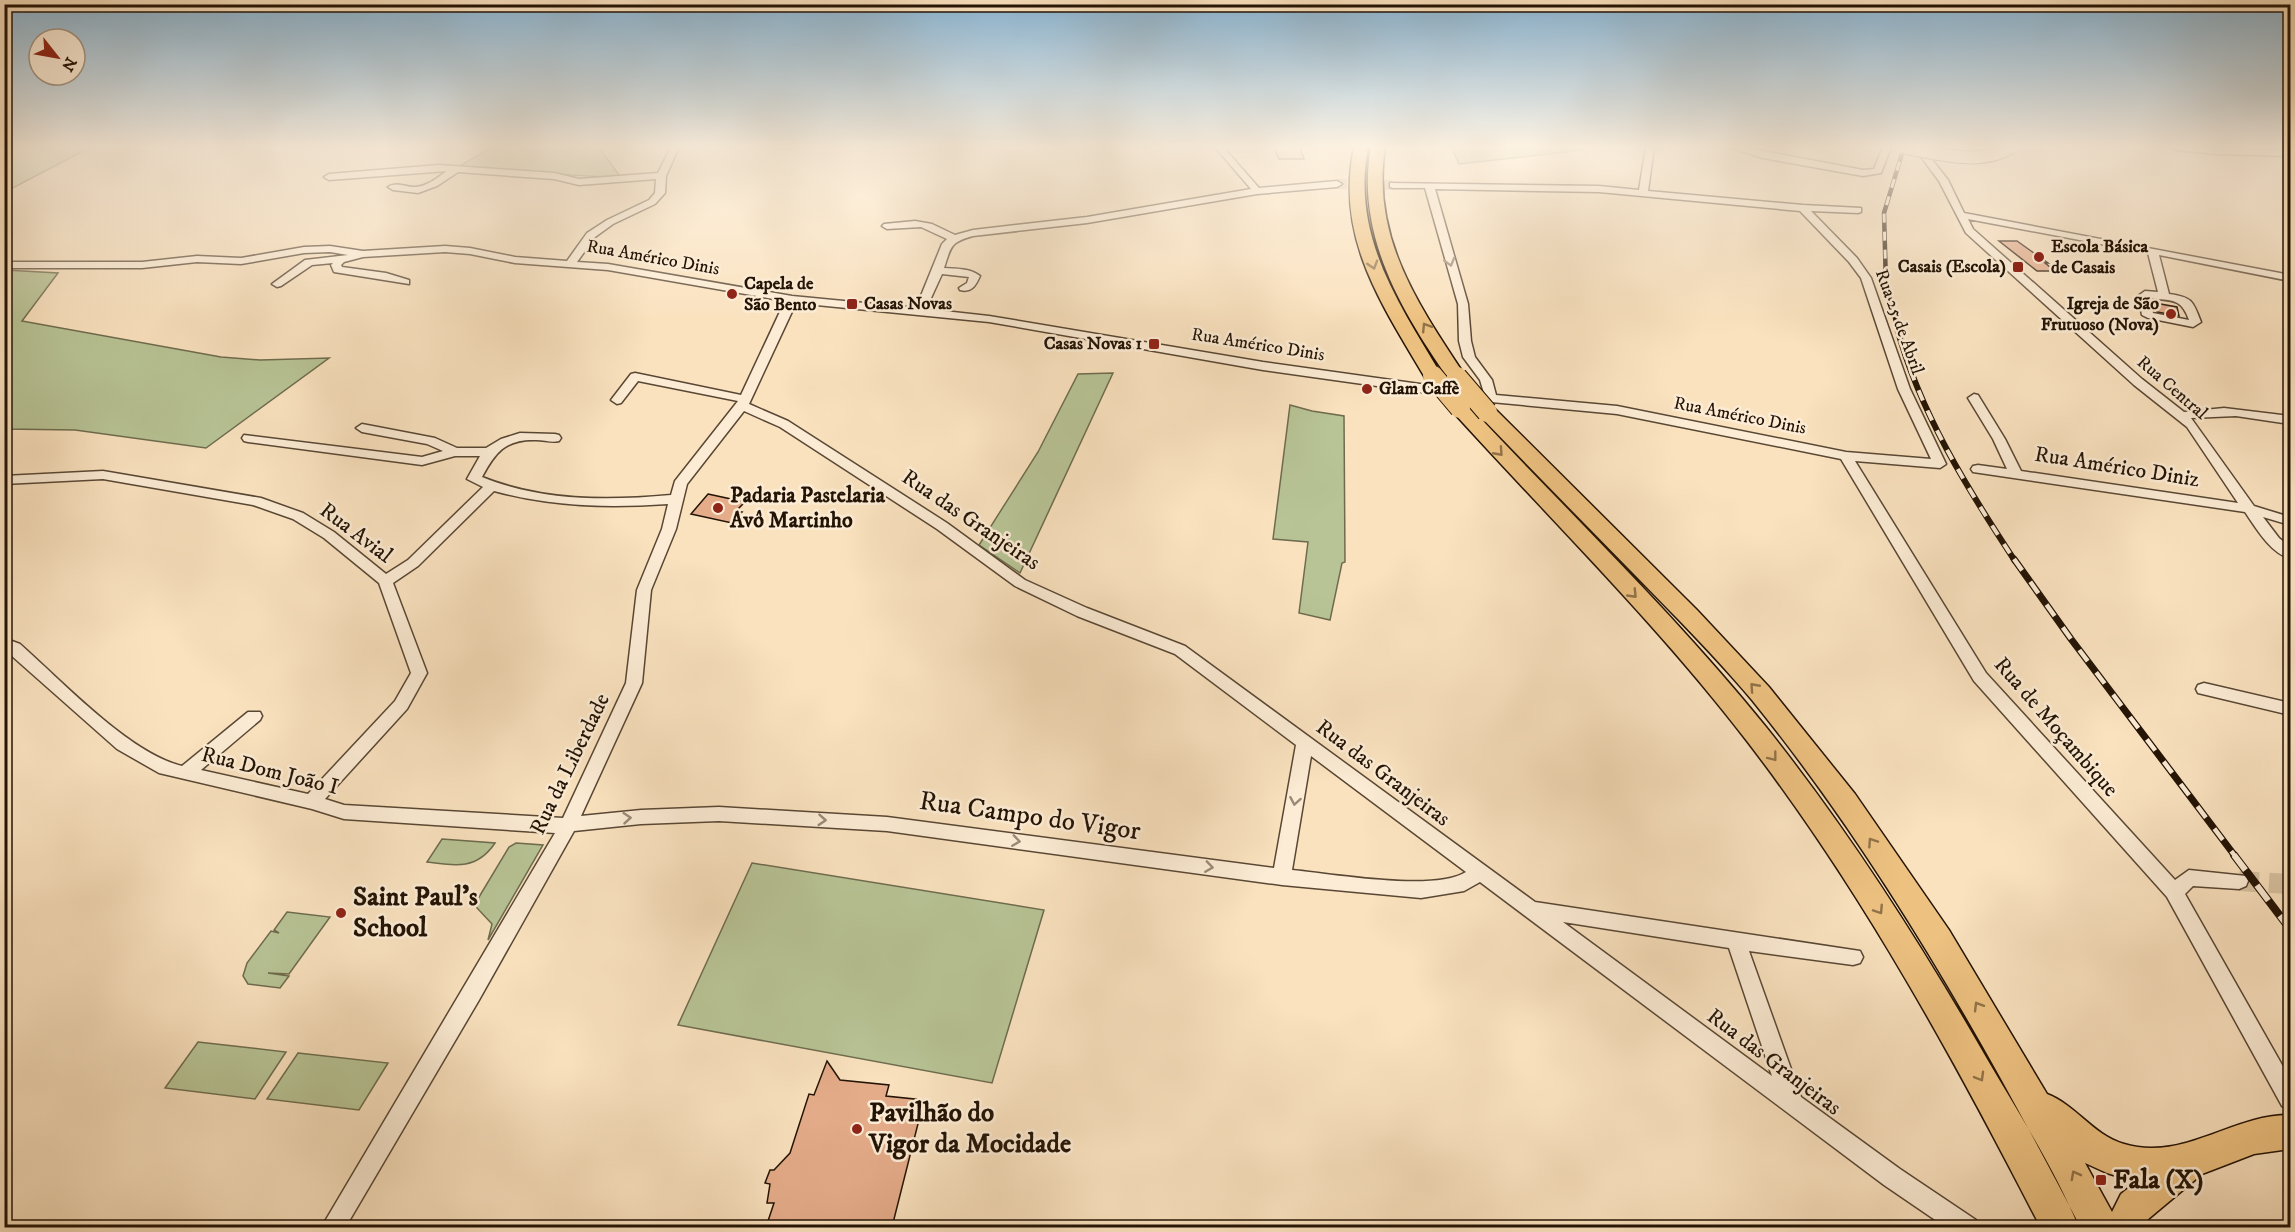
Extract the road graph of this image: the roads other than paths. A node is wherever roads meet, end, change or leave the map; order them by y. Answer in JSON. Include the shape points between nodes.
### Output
{"nodes":[{"id":1,"x":647,"y":204,"type":"edge"},
{"id":2,"x":1187,"y":204,"type":"edge"},
{"id":3,"x":1359,"y":204,"type":"edge"},
{"id":4,"x":1377,"y":204,"type":"edge"},
{"id":5,"x":1434,"y":204,"type":"edge"},
{"id":6,"x":1768,"y":204,"type":"edge"},
{"id":7,"x":1955,"y":204,"type":"edge"},
{"id":8,"x":1803,"y":208,"type":"junction"},
{"id":9,"x":1858,"y":210,"type":"dead end"},
{"id":10,"x":1960,"y":215,"type":"junction"},
{"id":11,"x":887,"y":226,"type":"dead end"},
{"id":12,"x":954,"y":238,"type":"junction"},
{"id":13,"x":2153,"y":253,"type":"junction"},
{"id":14,"x":368,"y":254,"type":"junction"},
{"id":15,"x":346,"y":258,"type":"junction"},
{"id":16,"x":571,"y":263,"type":"junction"},
{"id":17,"x":4,"y":265,"type":"edge"},
{"id":18,"x":938,"y":272,"type":"junction"},
{"id":19,"x":2290,"y":278,"type":"edge"},
{"id":20,"x":405,"y":282,"type":"dead end"},
{"id":21,"x":277,"y":284,"type":"dead end"},
{"id":22,"x":964,"y":288,"type":"dead end"},
{"id":23,"x":2164,"y":296,"type":"dead end"},
{"id":24,"x":792,"y":299,"type":"junction"},
{"id":25,"x":919,"y":313,"type":"junction"},
{"id":26,"x":1974,"y":398,"type":"dead end"},
{"id":27,"x":617,"y":400,"type":"dead end"},
{"id":28,"x":743,"y":403,"type":"junction"},
{"id":29,"x":1479,"y":406,"type":"junction"},
{"id":30,"x":2182,"y":416,"type":"junction"},
{"id":31,"x":2290,"y":420,"type":"edge"},
{"id":32,"x":363,"y":428,"type":"dead end"},
{"id":33,"x":248,"y":438,"type":"dead end"},
{"id":34,"x":555,"y":438,"type":"dead end"},
{"id":35,"x":455,"y":452,"type":"junction"},
{"id":36,"x":489,"y":452,"type":"junction"},
{"id":37,"x":1846,"y":456,"type":"junction"},
{"id":38,"x":1940,"y":464,"type":"joint"},
{"id":39,"x":1978,"y":469,"type":"dead end"},
{"id":40,"x":2015,"y":473,"type":"junction"},
{"id":41,"x":4,"y":480,"type":"edge"},
{"id":42,"x":491,"y":487,"type":"junction"},
{"id":43,"x":675,"y":499,"type":"junction"},
{"id":44,"x":2249,"y":509,"type":"junction"},
{"id":45,"x":2290,"y":521,"type":"edge"},
{"id":46,"x":2290,"y":554,"type":"edge"},
{"id":47,"x":385,"y":581,"type":"junction"},
{"id":48,"x":4,"y":643,"type":"edge"},
{"id":49,"x":2204,"y":689,"type":"dead end"},
{"id":50,"x":2290,"y":709,"type":"edge"},
{"id":51,"x":254,"y":716,"type":"dead end"},
{"id":52,"x":1305,"y":743,"type":"junction"},
{"id":53,"x":185,"y":772,"type":"junction"},
{"id":54,"x":312,"y":802,"type":"junction"},
{"id":55,"x":569,"y":824,"type":"junction"},
{"id":56,"x":1479,"y":873,"type":"junction"},
{"id":57,"x":1282,"y":877,"type":"junction"},
{"id":58,"x":2239,"y":881,"type":"tunnel mouth"},
{"id":59,"x":2174,"y":892,"type":"junction"},
{"id":60,"x":1531,"y":910,"type":"junction"},
{"id":61,"x":1736,"y":941,"type":"junction"},
{"id":62,"x":1853,"y":957,"type":"dead end"},
{"id":63,"x":2028,"y":1092,"type":"junction"},
{"id":64,"x":2290,"y":1099,"type":"edge"},
{"id":65,"x":1792,"y":1102,"type":"junction"},
{"id":66,"x":2290,"y":1132,"type":"edge"},
{"id":67,"x":2190,"y":1161,"type":"junction"},
{"id":68,"x":332,"y":1227,"type":"edge"},
{"id":69,"x":1968,"y":1227,"type":"edge"},
{"id":70,"x":2061,"y":1227,"type":"edge"},
{"id":71,"x":2101,"y":1227,"type":"edge"},
{"id":72,"x":2124,"y":1227,"type":"edge"}],
"edges":[{"from":1,"to":16,"type":"street","via":[[610,222],[585,243]]},
{"from":2,"to":12,"type":"street"},
{"from":3,"to":29,"type":"highway","one_way":true,"bridge":true,"via":[[1380,285],[1433,376]]},
{"from":29,"to":4,"type":"highway","one_way":true,"bridge":true,"via":[[1397,280]]},
{"from":5,"to":29,"type":"street","one_way":true,"via":[[1462,304],[1469,357],[1486,380]]},
{"from":6,"to":8,"type":"street"},
{"from":7,"to":10,"type":"street","name":"Rua Central"},
{"from":8,"to":9,"type":"street"},
{"from":8,"to":38,"type":"street","name":"Rua 25 de Abril","via":[[1866,278],[1904,389]]},
{"from":10,"to":13,"type":"street"},
{"from":10,"to":30,"type":"street","name":"Rua Central","via":[[1969,231],[2138,382]]},
{"from":11,"to":12,"type":"street","via":[[921,223]]},
{"from":12,"to":18,"type":"street","via":[[947,244]]},
{"from":13,"to":19,"type":"street"},
{"from":13,"to":23,"type":"street"},
{"from":14,"to":15,"type":"street"},
{"from":14,"to":16,"type":"street","name":"Rua Américo Dinis","via":[[445,249],[515,260]]},
{"from":14,"to":17,"type":"street","via":[[330,249],[241,261]]},
{"from":15,"to":20,"type":"street","via":[[336,265],[338,270]]},
{"from":15,"to":21,"type":"street","via":[[309,262]]},
{"from":16,"to":24,"type":"street","name":"Rua Américo Dinis"},
{"from":18,"to":22,"type":"street","via":[[975,276],[971,285]]},
{"from":18,"to":25,"type":"street"},
{"from":24,"to":25,"type":"street","name":"Rua Américo Dinis"},
{"from":24,"to":28,"type":"street","name":"Rua da Liberdade"},
{"from":25,"to":29,"type":"street","name":"Rua Américo Dinis","via":[[989,319]]},
{"from":26,"to":40,"type":"street"},
{"from":27,"to":28,"type":"street","name":"Rua das Granjeiras","via":[[634,377]]},
{"from":28,"to":43,"type":"street","name":"Rua da Liberdade","via":[[680,484]]},
{"from":28,"to":52,"type":"street","name":"Rua das Granjeiras","via":[[784,424],[942,526],[1020,583],[1180,650]]},
{"from":29,"to":37,"type":"street","name":"Rua Américo Dinis","via":[[1617,410]]},
{"from":63,"to":29,"type":"highway","one_way":true,"via":[[1938,939],[1845,802],[1760,693],[1689,616]]},
{"from":29,"to":70,"type":"highway","one_way":true,"via":[[1728,700],[1793,783],[1917,967]]},
{"from":30,"to":31,"type":"street","via":[[2228,410]]},
{"from":30,"to":44,"type":"street","name":"Rua Central"},
{"from":32,"to":35,"type":"street","via":[[431,441]]},
{"from":33,"to":35,"type":"street","via":[[413,460]]},
{"from":34,"to":36,"type":"street","via":[[518,435]]},
{"from":35,"to":36,"type":"street"},
{"from":36,"to":42,"type":"street","via":[[474,479]]},
{"from":37,"to":38,"type":"street","name":"Rua Américo Dinis"},
{"from":37,"to":59,"type":"street","name":"Rua de Moçambique","via":[[1980,677]]},
{"from":39,"to":40,"type":"street","name":"Rua Américo Diniz"},
{"from":40,"to":44,"type":"street","name":"Rua Américo Diniz"},
{"from":41,"to":47,"type":"street","name":"Rua Avial","via":[[103,475],[256,501],[298,516],[329,535]]},
{"from":42,"to":43,"type":"street","via":[[542,498],[586,501],[634,503]]},
{"from":42,"to":47,"type":"street","via":[[413,563]]},
{"from":43,"to":55,"type":"street","name":"Rua da Liberdade","via":[[669,529],[644,590],[634,683]]},
{"from":44,"to":45,"type":"street","name":"Rua Américo Diniz"},
{"from":44,"to":46,"type":"street","name":"Rua Central","via":[[2274,541]]},
{"from":47,"to":54,"type":"street","name":"Rua Avial","via":[[418,673],[401,705]]},
{"from":48,"to":53,"type":"street","name":"Rua Dom João I","via":[[15,648],[123,745],[165,768]]},
{"from":49,"to":50,"type":"street"},
{"from":51,"to":53,"type":"street"},
{"from":52,"to":56,"type":"street","name":"Rua das Granjeiras"},
{"from":52,"to":57,"type":"street","one_way":true},
{"from":53,"to":54,"type":"street","name":"Rua Dom João I"},
{"from":54,"to":55,"type":"street","name":"Rua Dom João I","via":[[344,812]]},
{"from":55,"to":57,"type":"street","name":"Rua Campo do Vigor","one_way":true,"via":[[719,814],[887,824]]},
{"from":55,"to":68,"type":"street","name":"Rua da Liberdade"},
{"from":56,"to":57,"type":"street","name":"Rua Campo do Vigor","via":[[1464,883],[1421,890]]},
{"from":56,"to":60,"type":"street","name":"Rua das Granjeiras"},
{"from":58,"to":59,"type":"street","via":[[2189,878]]},
{"from":59,"to":64,"type":"street","name":"Rua de Moçambique"},
{"from":60,"to":61,"type":"street"},
{"from":60,"to":65,"type":"street","name":"Rua das Granjeiras"},
{"from":61,"to":62,"type":"street"},
{"from":61,"to":65,"type":"street"},
{"from":63,"to":67,"type":"highway","via":[[2066,1129],[2100,1153],[2125,1163],[2149,1166]]},
{"from":71,"to":63,"type":"highway","one_way":true},
{"from":65,"to":69,"type":"street","name":"Rua das Granjeiras"},
{"from":66,"to":67,"type":"highway","via":[[2261,1134]]},
{"from":67,"to":72,"type":"highway","via":[[2134,1207]]}]}
